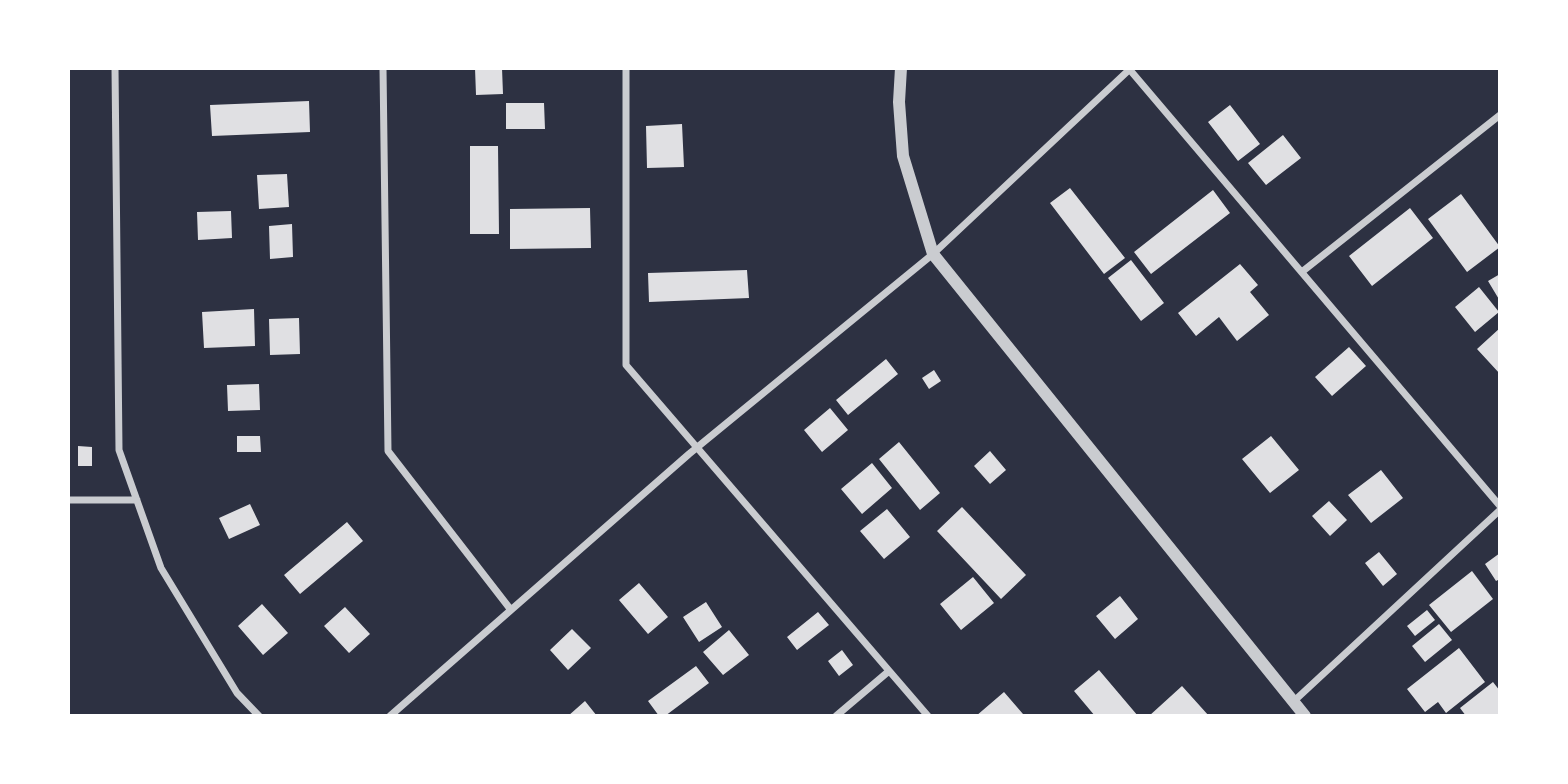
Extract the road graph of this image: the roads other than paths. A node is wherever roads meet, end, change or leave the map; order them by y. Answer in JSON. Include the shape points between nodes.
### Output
{"nodes":[{"id":1,"x":115,"y":68,"type":"edge"},
{"id":2,"x":383,"y":68,"type":"edge"},
{"id":3,"x":626,"y":68,"type":"edge"},
{"id":4,"x":901,"y":68,"type":"edge"},
{"id":5,"x":1130,"y":69,"type":"edge"},
{"id":6,"x":1499,"y":116,"type":"edge"},
{"id":7,"x":933,"y":254,"type":"junction"},
{"id":8,"x":1303,"y":271,"type":"junction"},
{"id":9,"x":696,"y":448,"type":"junction"},
{"id":10,"x":68,"y":500,"type":"edge"},
{"id":11,"x":137,"y":500,"type":"junction"},
{"id":12,"x":1500,"y":508,"type":"edge"},
{"id":13,"x":511,"y":610,"type":"junction"},
{"id":14,"x":889,"y":671,"type":"junction"},
{"id":15,"x":1293,"y":702,"type":"junction"},
{"id":16,"x":259,"y":716,"type":"edge"},
{"id":17,"x":390,"y":716,"type":"edge"},
{"id":18,"x":836,"y":716,"type":"edge"},
{"id":19,"x":928,"y":716,"type":"edge"},
{"id":20,"x":1305,"y":716,"type":"edge"}],
"edges":[{"from":1,"to":11,"type":"street","via":[[119,450]]},
{"from":2,"to":13,"type":"street","via":[[388,451]]},
{"from":3,"to":9,"type":"street","via":[[626,365]]},
{"from":4,"to":7,"type":"street","via":[[903,156]]},
{"from":5,"to":7,"type":"street"},
{"from":5,"to":8,"type":"street"},
{"from":6,"to":8,"type":"street"},
{"from":7,"to":9,"type":"street"},
{"from":7,"to":15,"type":"street"},
{"from":8,"to":12,"type":"street"},
{"from":9,"to":13,"type":"street"},
{"from":9,"to":14,"type":"street"},
{"from":10,"to":11,"type":"street"},
{"from":11,"to":16,"type":"street","via":[[161,568],[237,693]]},
{"from":12,"to":15,"type":"street"},
{"from":13,"to":17,"type":"street"},
{"from":14,"to":18,"type":"street"},
{"from":14,"to":19,"type":"street"},
{"from":15,"to":20,"type":"street"}]}
